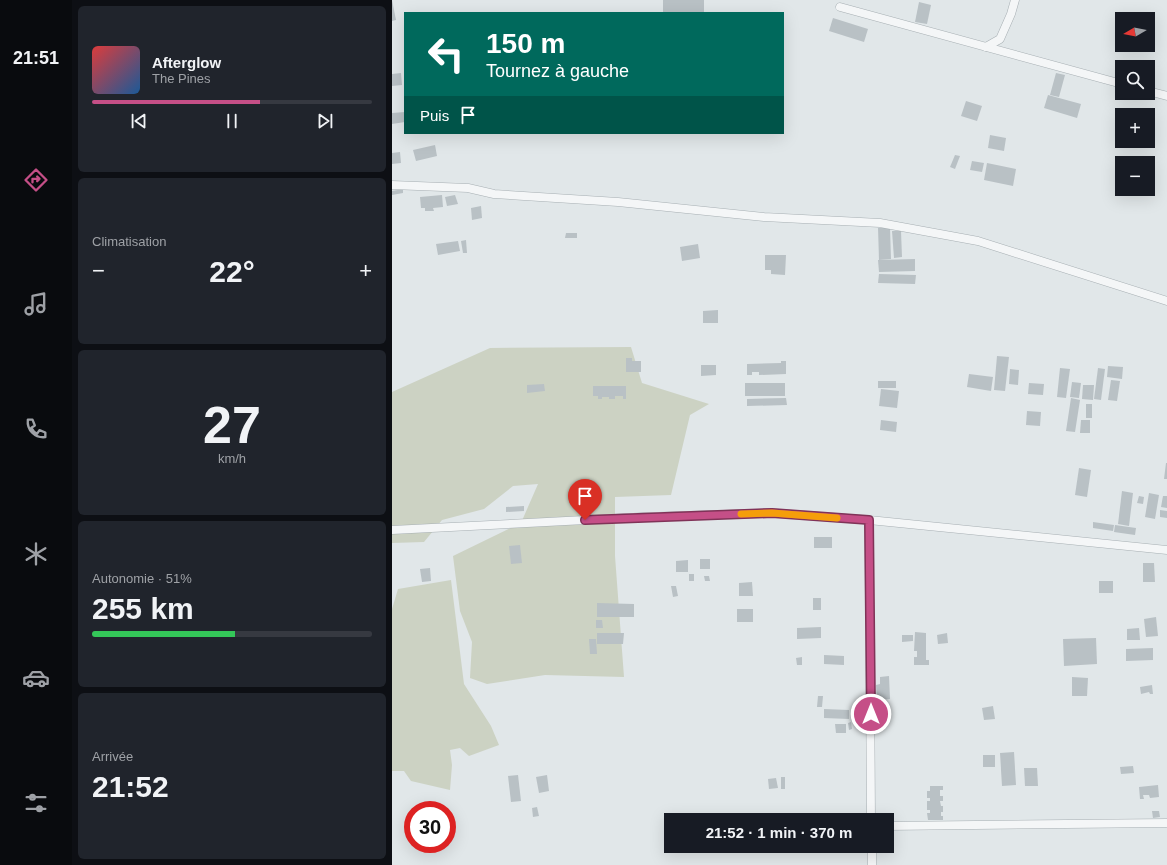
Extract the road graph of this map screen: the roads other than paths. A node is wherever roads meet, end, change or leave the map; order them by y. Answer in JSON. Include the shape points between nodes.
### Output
{"nodes":[{"id":1,"x":1015,"y":0,"type":"edge"},
{"id":2,"x":840,"y":7,"type":"dead end"},
{"id":3,"x":986,"y":47,"type":"junction"},
{"id":4,"x":1115,"y":82,"type":"edge"},
{"id":5,"x":1155,"y":93,"type":"edge"},
{"id":6,"x":1167,"y":96,"type":"edge"},
{"id":7,"x":392,"y":185,"type":"edge"},
{"id":8,"x":1167,"y":301,"type":"edge"},
{"id":9,"x":869,"y":520,"type":"junction"},
{"id":10,"x":392,"y":530,"type":"edge"},
{"id":11,"x":1167,"y":550,"type":"edge"},
{"id":12,"x":871,"y":813,"type":"edge"},
{"id":13,"x":1167,"y":823,"type":"edge"},
{"id":14,"x":894,"y":826,"type":"edge"},
{"id":15,"x":872,"y":853,"type":"edge"},
{"id":16,"x":872,"y":865,"type":"edge"}],
"edges":[{"from":1,"to":3,"type":"street","via":[[1000,39]]},
{"from":2,"to":3,"type":"street"},
{"from":3,"to":4,"type":"street"},
{"from":5,"to":6,"type":"street"},
{"from":7,"to":8,"type":"street","via":[[468,188],[494,194],[618,202],[764,217],[880,223],[978,241]]},
{"from":9,"to":10,"type":"street","via":[[772,513]]},
{"from":9,"to":11,"type":"street"},
{"from":9,"to":12,"type":"street"},
{"from":13,"to":14,"type":"street"},
{"from":15,"to":16,"type":"street"}]}
